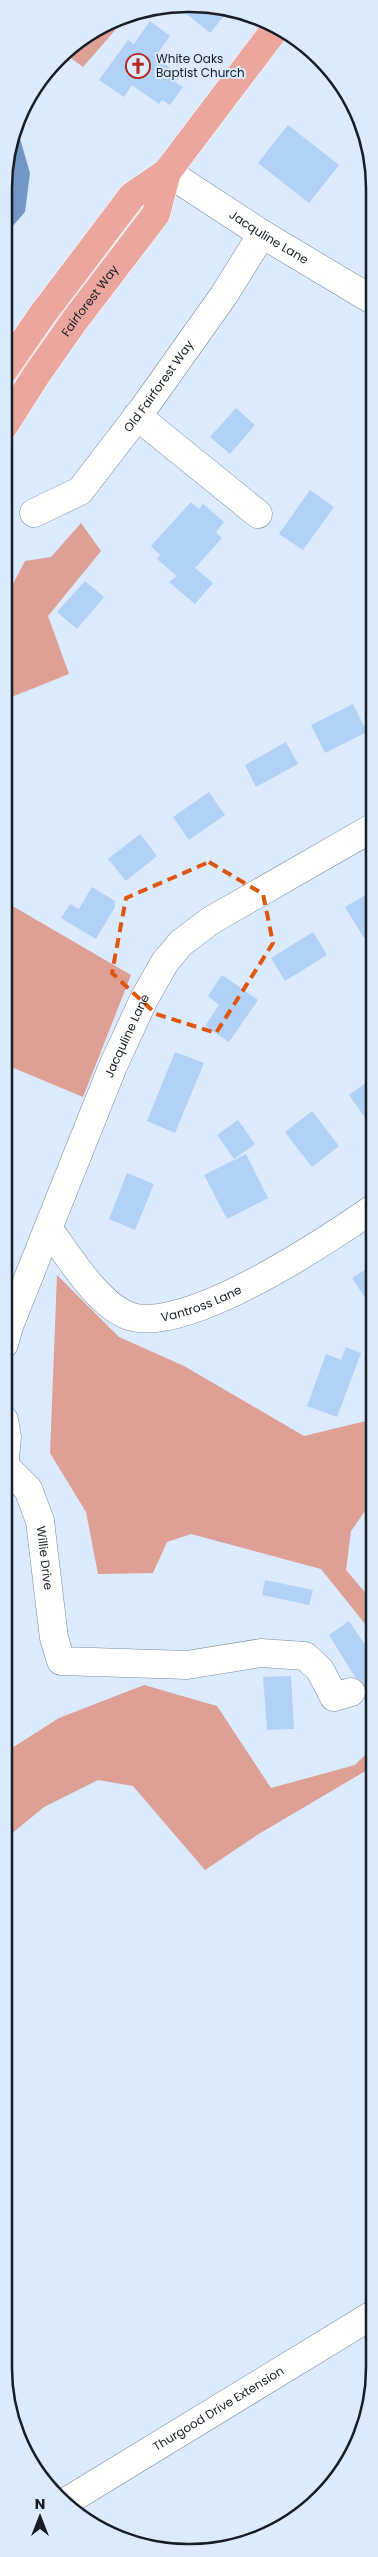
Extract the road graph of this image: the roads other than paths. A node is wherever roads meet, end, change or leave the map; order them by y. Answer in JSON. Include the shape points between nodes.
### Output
{"nodes":[{"id":1,"x":272,"y":33,"type":"edge"},
{"id":2,"x":167,"y":172,"type":"junction"},
{"id":3,"x":262,"y":234,"type":"junction"},
{"id":4,"x":366,"y":294,"type":"edge"},
{"id":5,"x":12,"y":358,"type":"edge"},
{"id":6,"x":12,"y":414,"type":"edge"},
{"id":7,"x":137,"y":416,"type":"junction"},
{"id":8,"x":34,"y":514,"type":"dead end"},
{"id":9,"x":258,"y":514,"type":"dead end"},
{"id":10,"x":366,"y":832,"type":"edge"},
{"id":11,"x":366,"y":1214,"type":"edge"},
{"id":12,"x":48,"y":1228,"type":"junction"},
{"id":13,"x":12,"y":1318,"type":"edge"},
{"id":14,"x":12,"y":1474,"type":"edge"},
{"id":15,"x":351,"y":1692,"type":"dead end"},
{"id":16,"x":366,"y":2319,"type":"edge"},
{"id":17,"x":71,"y":2499,"type":"edge"}],
"edges":[{"from":1,"to":2,"type":"main road","name":"Fairforest Way"},
{"from":2,"to":3,"type":"street","name":"Jacquline Lane"},
{"from":2,"to":5,"type":"main road","name":"Fairforest Way","via":[[132,196]]},
{"from":2,"to":6,"type":"main road","name":"Fairforest Way","via":[[156,214],[54,350]]},
{"from":3,"to":4,"type":"street","name":"Jacquline Lane"},
{"from":3,"to":7,"type":"street","name":"Old Fairforest Way","via":[[224,295]]},
{"from":7,"to":8,"type":"street","name":"Old Fairforest Way","via":[[80,491]]},
{"from":7,"to":9,"type":"street"},
{"from":10,"to":12,"type":"street","name":"Jacquline Lane","via":[[210,921],[181,943],[170,956],[153,981],[128,1032]]},
{"from":11,"to":12,"type":"street","name":"Vantross Lane","via":[[332,1237],[233,1292],[168,1317],[144,1319],[128,1316],[110,1305]]},
{"from":12,"to":13,"type":"street","name":"Jacquline Lane"},
{"from":14,"to":15,"type":"street","name":"Willie Drive","via":[[28,1489],[40,1522],[54,1638],[61,1661],[187,1664],[261,1653],[305,1656],[320,1670],[334,1697]]},
{"from":16,"to":17,"type":"street","name":"Thurgood Drive Extension"}]}
